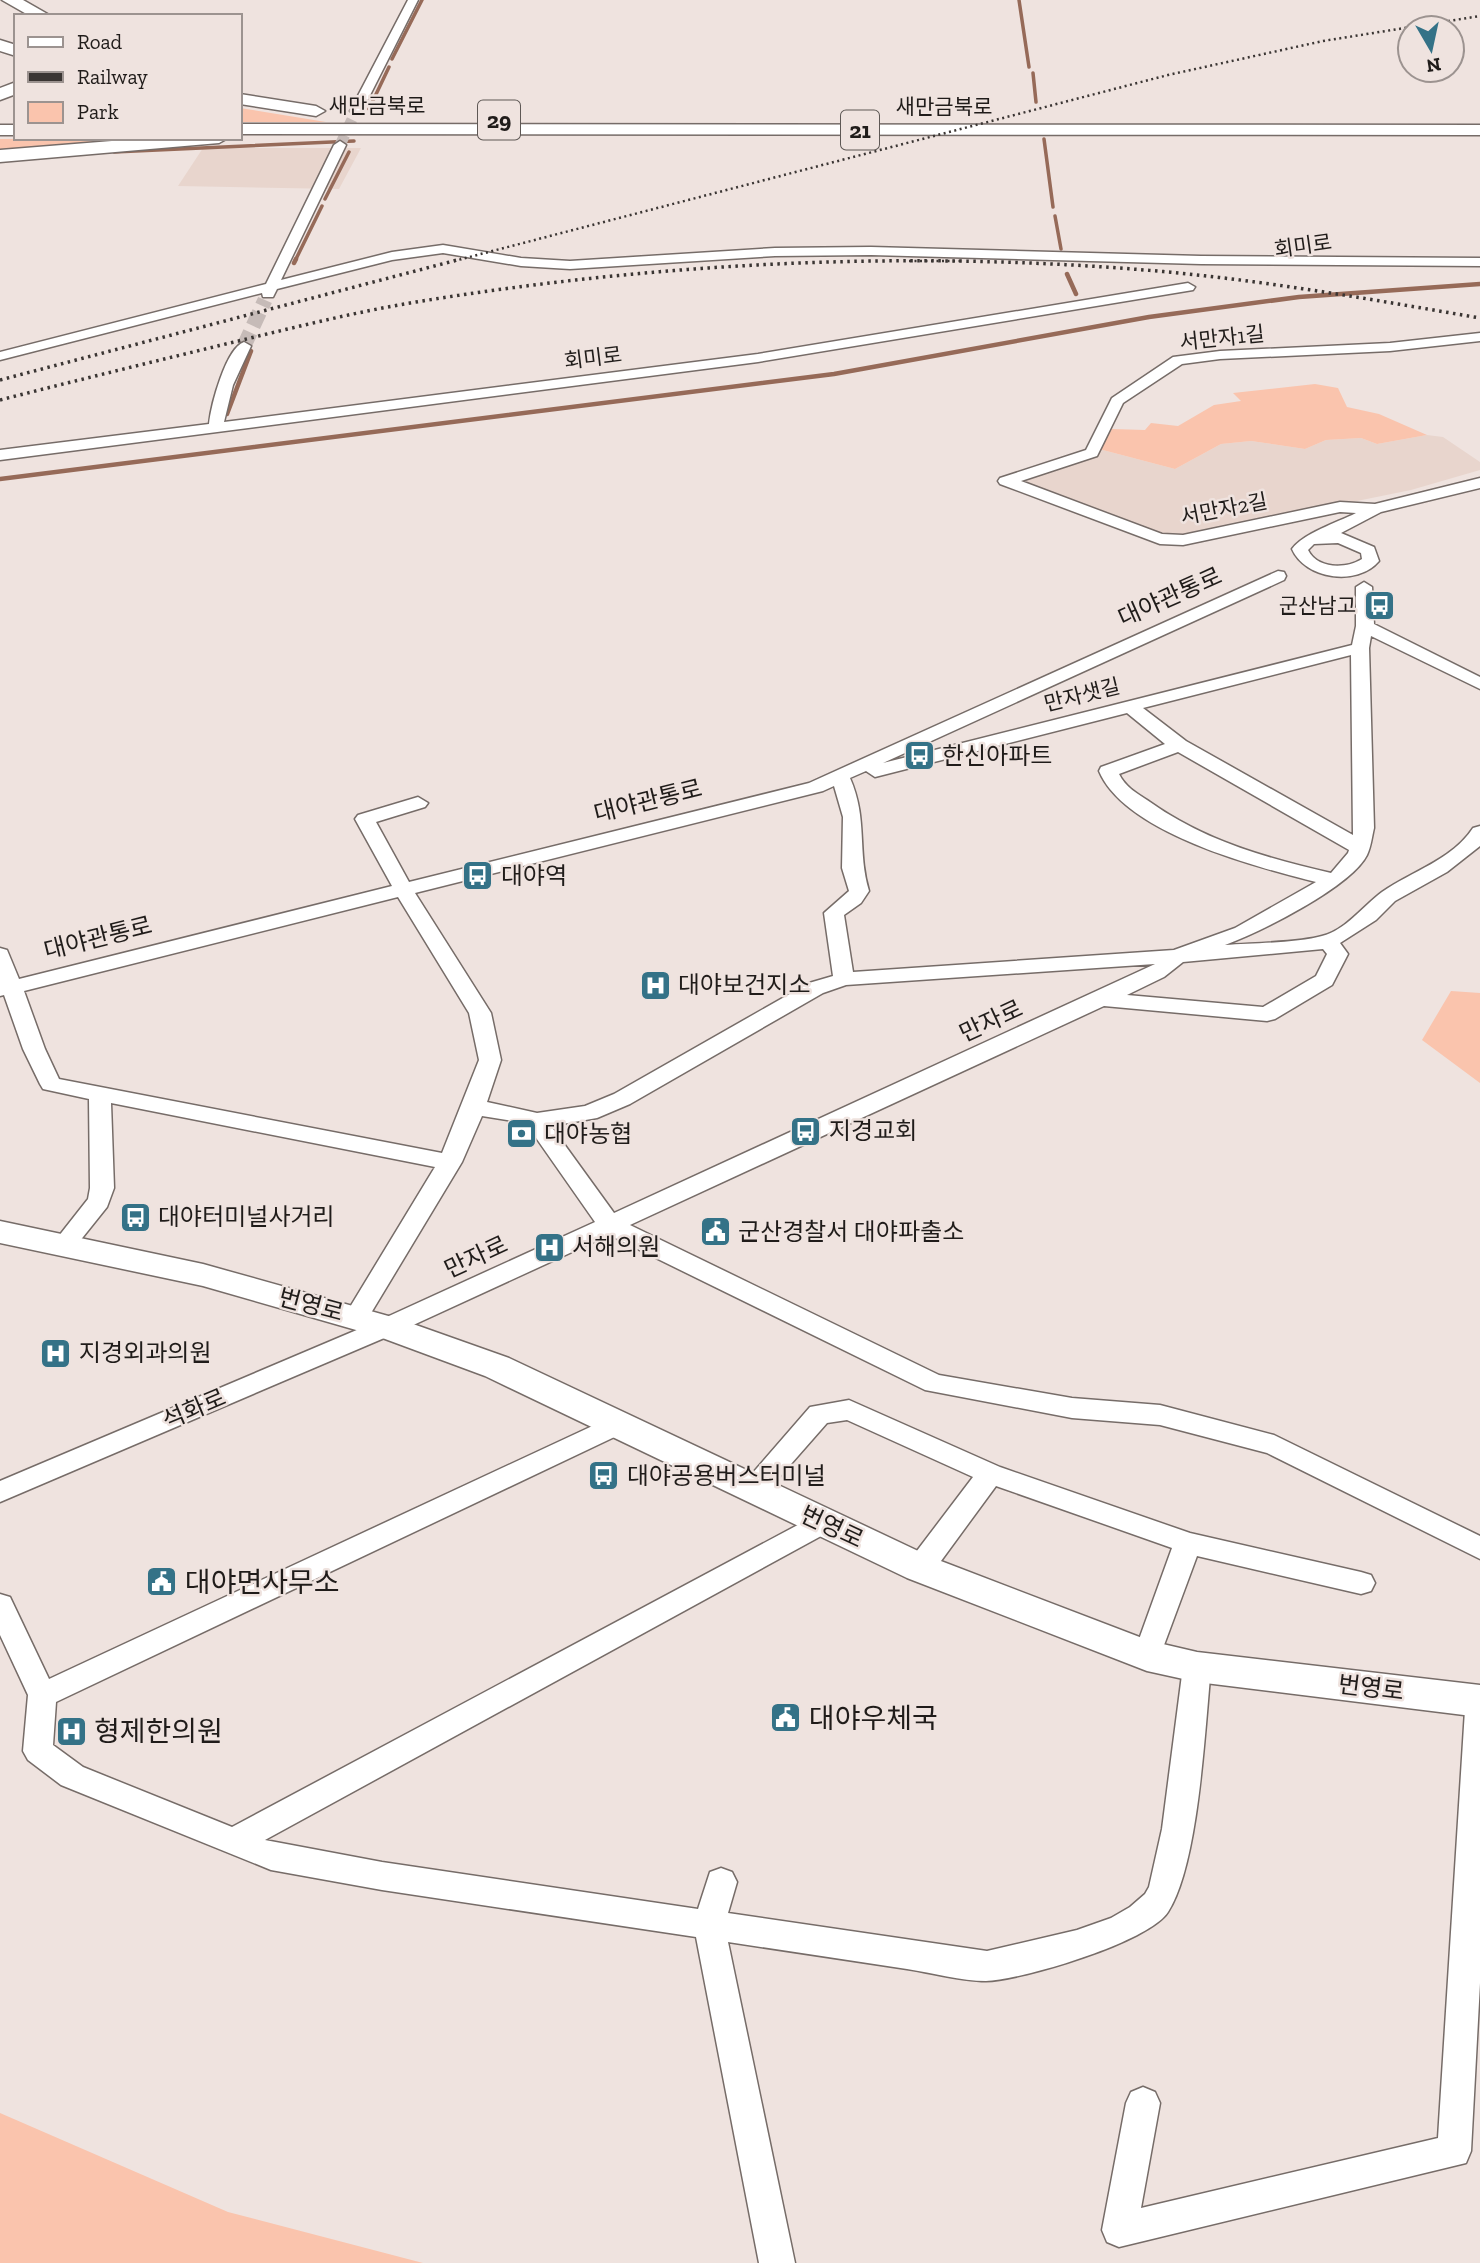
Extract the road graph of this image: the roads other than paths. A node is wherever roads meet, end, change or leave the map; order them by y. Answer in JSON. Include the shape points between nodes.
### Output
{"nodes":[{"id":1,"x":10,"y":0,"type":"edge"},
{"id":2,"x":413,"y":0,"type":"edge"},
{"id":3,"x":39,"y":14,"type":"edge"},
{"id":4,"x":242,"y":99,"type":"edge"},
{"id":5,"x":356,"y":111,"type":"tunnel mouth"},
{"id":6,"x":1480,"y":123,"type":"edge"},
{"id":7,"x":242,"y":127,"type":"edge"},
{"id":8,"x":760,"y":127,"type":"junction"},
{"id":9,"x":1480,"y":130,"type":"edge"},
{"id":10,"x":242,"y":137,"type":"edge"},
{"id":11,"x":195,"y":140,"type":"edge"},
{"id":12,"x":340,"y":145,"type":"tunnel mouth"},
{"id":13,"x":0,"y":156,"type":"edge"},
{"id":14,"x":1352,"y":260,"type":"junction"},
{"id":15,"x":1480,"y":262,"type":"edge"},
{"id":16,"x":1261,"y":273,"type":"dead end"},
{"id":17,"x":272,"y":286,"type":"junction"},
{"id":18,"x":1188,"y":287,"type":"dead end"},
{"id":19,"x":265,"y":300,"type":"tunnel mouth"},
{"id":20,"x":1477,"y":336,"type":"edge"},
{"id":21,"x":244,"y":346,"type":"tunnel mouth"},
{"id":22,"x":0,"y":356,"type":"edge"},
{"id":23,"x":216,"y":428,"type":"junction"},
{"id":24,"x":0,"y":455,"type":"edge"},
{"id":25,"x":1480,"y":473,"type":"edge"},
{"id":26,"x":1006,"y":481,"type":"joint"},
{"id":27,"x":1480,"y":483,"type":"edge"},
{"id":28,"x":1416,"y":498,"type":"junction"},
{"id":29,"x":1369,"y":513,"type":"junction"},
{"id":30,"x":1319,"y":538,"type":"junction"},
{"id":31,"x":1300,"y":549,"type":"junction"},
{"id":32,"x":1366,"y":558,"type":"junction"},
{"id":33,"x":1330,"y":569,"type":"junction"},
{"id":34,"x":1279,"y":576,"type":"junction"},
{"id":35,"x":1364,"y":587,"type":"junction"},
{"id":36,"x":1365,"y":626,"type":"junction"},
{"id":37,"x":1360,"y":648,"type":"junction"},
{"id":38,"x":1480,"y":684,"type":"edge"},
{"id":39,"x":1129,"y":706,"type":"junction"},
{"id":40,"x":1179,"y":745,"type":"junction"},
{"id":41,"x":842,"y":780,"type":"junction"},
{"id":42,"x":816,"y":786,"type":"junction"},
{"id":43,"x":418,"y":803,"type":"dead end"},
{"id":44,"x":1480,"y":832,"type":"edge"},
{"id":45,"x":1359,"y":847,"type":"junction"},
{"id":46,"x":1334,"y":880,"type":"junction"},
{"id":47,"x":403,"y":889,"type":"junction"},
{"id":48,"x":1328,"y":942,"type":"junction"},
{"id":49,"x":0,"y":954,"type":"edge"},
{"id":50,"x":1177,"y":956,"type":"junction"},
{"id":51,"x":844,"y":979,"type":"junction"},
{"id":52,"x":7,"y":988,"type":"edge"},
{"id":53,"x":1102,"y":999,"type":"junction"},
{"id":54,"x":100,"y":1094,"type":"junction"},
{"id":55,"x":474,"y":1107,"type":"junction"},
{"id":56,"x":531,"y":1121,"type":"junction"},
{"id":57,"x":450,"y":1162,"type":"junction"},
{"id":58,"x":610,"y":1225,"type":"junction"},
{"id":59,"x":0,"y":1232,"type":"edge"},
{"id":60,"x":63,"y":1246,"type":"junction"},
{"id":61,"x":372,"y":1322,"type":"junction"},
{"id":62,"x":616,"y":1425,"type":"junction"},
{"id":63,"x":991,"y":1474,"type":"junction"},
{"id":64,"x":753,"y":1490,"type":"junction"},
{"id":65,"x":0,"y":1492,"type":"edge"},
{"id":66,"x":824,"y":1522,"type":"junction"},
{"id":67,"x":1188,"y":1543,"type":"junction"},
{"id":68,"x":1480,"y":1548,"type":"edge"},
{"id":69,"x":920,"y":1568,"type":"junction"},
{"id":70,"x":1361,"y":1583,"type":"dead end"},
{"id":71,"x":0,"y":1605,"type":"edge"},
{"id":72,"x":1147,"y":1657,"type":"junction"},
{"id":73,"x":1197,"y":1667,"type":"junction"},
{"id":74,"x":42,"y":1695,"type":"junction"},
{"id":75,"x":1480,"y":1701,"type":"edge"},
{"id":76,"x":1480,"y":1710,"type":"edge"},
{"id":77,"x":234,"y":1841,"type":"junction"},
{"id":78,"x":721,"y":1882,"type":"dead end"},
{"id":79,"x":709,"y":1925,"type":"junction"},
{"id":80,"x":1143,"y":2103,"type":"dead end"},
{"id":81,"x":777,"y":2263,"type":"edge"}],
"edges":[{"from":1,"to":3,"type":"highway"},
{"from":2,"to":5,"type":"street"},
{"from":4,"to":8,"type":"highway","number":"29","via":[[324,112],[436,119]]},
{"from":6,"to":8,"type":"highway","name":"새만금북로","number":"21"},
{"from":7,"to":8,"type":"highway","name":"새만금북로","number":"21"},
{"from":8,"to":9,"type":"highway","name":"새만금북로","number":"21"},
{"from":8,"to":10,"type":"highway"},
{"from":11,"to":13,"type":"highway"},
{"from":12,"to":17,"type":"street"},
{"from":14,"to":15,"type":"street"},
{"from":14,"to":16,"type":"street","name":"회미로"},
{"from":14,"to":17,"type":"street","via":[[857,251],[570,265],[443,249],[391,256]]},
{"from":17,"to":19,"type":"street"},
{"from":17,"to":22,"type":"street"},
{"from":18,"to":23,"type":"street","name":"회미로","via":[[758,358]]},
{"from":20,"to":26,"type":"street","name":"서만자1길","via":[[1390,347],[1178,360],[1117,401],[1092,453]]},
{"from":21,"to":23,"type":"street","via":[[226,378]]},
{"from":23,"to":24,"type":"street","name":"회미로"},
{"from":25,"to":28,"type":"street","via":[[1436,486]]},
{"from":26,"to":29,"type":"street","name":"서만자2길","via":[[1160,539],[1183,540],[1340,507]]},
{"from":27,"to":28,"type":"street"},
{"from":28,"to":29,"type":"street"},
{"from":29,"to":30,"type":"street"},
{"from":29,"to":32,"type":"street","name":"만자로","via":[[1371,537]]},
{"from":30,"to":31,"type":"street"},
{"from":30,"to":32,"type":"street","via":[[1353,541]]},
{"from":31,"to":33,"type":"street","via":[[1305,560]]},
{"from":31,"to":34,"type":"street"},
{"from":32,"to":33,"type":"street","via":[[1348,570]]},
{"from":32,"to":35,"type":"street","name":"만자로"},
{"from":33,"to":34,"type":"street"},
{"from":33,"to":35,"type":"street"},
{"from":34,"to":42,"type":"street","name":"대야관통로"},
{"from":35,"to":36,"type":"street","name":"만자로"},
{"from":36,"to":37,"type":"street","name":"만자로"},
{"from":36,"to":38,"type":"street"},
{"from":37,"to":39,"type":"street","name":"만자샛길"},
{"from":37,"to":45,"type":"street","name":"만자로","via":[[1364,828]]},
{"from":39,"to":40,"type":"street"},
{"from":39,"to":41,"type":"street","name":"만자샛길"},
{"from":40,"to":45,"type":"street"},
{"from":40,"to":46,"type":"street","via":[[1108,771],[1113,784],[1163,822],[1201,842],[1242,858]]},
{"from":41,"to":42,"type":"street","name":"만자샛길"},
{"from":41,"to":51,"type":"street","via":[[851,802],[852,868],[859,891],[834,913]]},
{"from":42,"to":47,"type":"street","name":"대야관통로"},
{"from":43,"to":47,"type":"street","via":[[365,819]]},
{"from":44,"to":48,"type":"street","via":[[1440,868],[1388,897],[1369,916]]},
{"from":45,"to":46,"type":"street","name":"만자로"},
{"from":46,"to":50,"type":"street","name":"만자로","via":[[1242,932]]},
{"from":47,"to":52,"type":"street","name":"대야관통로"},
{"from":47,"to":55,"type":"street","via":[[480,1013],[490,1060]]},
{"from":48,"to":50,"type":"street"},
{"from":48,"to":53,"type":"street","via":[[1338,954],[1325,980],[1267,1014]]},
{"from":49,"to":52,"type":"street"},
{"from":50,"to":51,"type":"street"},
{"from":50,"to":53,"type":"street","name":"만자로","via":[[1157,973]]},
{"from":51,"to":56,"type":"street","via":[[816,988],[622,1099],[589,1113]]},
{"from":52,"to":54,"type":"street","via":[[51,1084]]},
{"from":53,"to":58,"type":"street","name":"만자로"},
{"from":54,"to":57,"type":"street"},
{"from":54,"to":60,"type":"street","via":[[99,1201]]},
{"from":55,"to":56,"type":"street"},
{"from":55,"to":57,"type":"street"},
{"from":56,"to":58,"type":"street","via":[[540,1127]]},
{"from":57,"to":61,"type":"street"},
{"from":58,"to":61,"type":"street","name":"만자로"},
{"from":58,"to":68,"type":"street","via":[[934,1383],[1072,1408],[1160,1415],[1274,1445]]},
{"from":59,"to":60,"type":"main road","name":"번영로"},
{"from":60,"to":61,"type":"main road","name":"번영로","via":[[203,1275]]},
{"from":61,"to":62,"type":"main road","name":"번영로","via":[[497,1367]]},
{"from":61,"to":65,"type":"street","name":"석화로"},
{"from":62,"to":64,"type":"main road","name":"번영로"},
{"from":62,"to":74,"type":"street"},
{"from":63,"to":64,"type":"street","via":[[849,1410],[819,1414]]},
{"from":63,"to":67,"type":"street"},
{"from":63,"to":69,"type":"street"},
{"from":64,"to":66,"type":"main road","name":"번영로"},
{"from":66,"to":69,"type":"main road","name":"번영로"},
{"from":66,"to":77,"type":"street"},
{"from":67,"to":70,"type":"street"},
{"from":67,"to":72,"type":"street"},
{"from":69,"to":72,"type":"main road","name":"번영로"},
{"from":71,"to":74,"type":"street"},
{"from":72,"to":73,"type":"main road","name":"번영로"},
{"from":73,"to":75,"type":"main road","name":"번영로"},
{"from":73,"to":79,"type":"street","via":[[1172,1859],[1158,1903],[1116,1933],[987,1966]]},
{"from":74,"to":77,"type":"street","via":[[38,1751],[72,1776]]},
{"from":76,"to":80,"type":"street","via":[[1454,2151],[1119,2230]]},
{"from":77,"to":79,"type":"street","via":[[271,1856],[382,1876]]},
{"from":78,"to":79,"type":"street"},
{"from":79,"to":81,"type":"street"}]}
